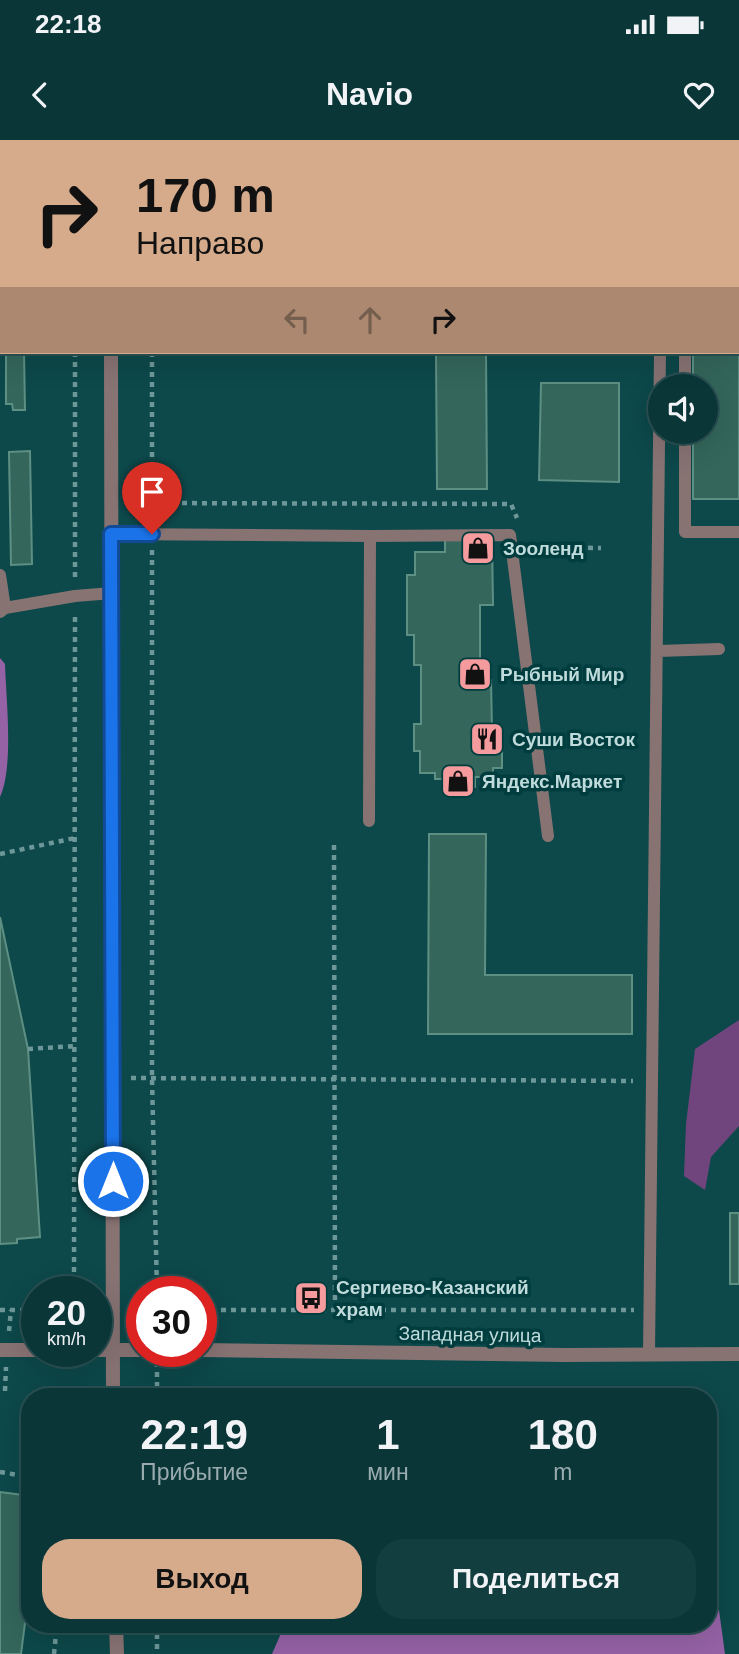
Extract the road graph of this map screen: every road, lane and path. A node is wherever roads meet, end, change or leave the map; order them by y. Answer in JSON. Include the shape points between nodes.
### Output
{"nodes":[{"id":1,"x":75,"y":354,"type":"edge"},
{"id":2,"x":111,"y":354,"type":"edge"},
{"id":3,"x":152,"y":354,"type":"edge"},
{"id":4,"x":660,"y":354,"type":"edge"},
{"id":5,"x":685,"y":354,"type":"edge"},
{"id":6,"x":685,"y":374,"type":"edge"},
{"id":7,"x":685,"y":444,"type":"edge"},
{"id":8,"x":152,"y":503,"type":"junction"},
{"id":9,"x":521,"y":526,"type":"dead end"},
{"id":10,"x":739,"y":532,"type":"edge"},
{"id":11,"x":111,"y":534,"type":"junction"},
{"id":12,"x":152,"y":534,"type":"junction"},
{"id":13,"x":370,"y":536,"type":"junction"},
{"id":14,"x":526,"y":536,"type":"dead end"},
{"id":15,"x":601,"y":548,"type":"dead end"},
{"id":16,"x":0,"y":575,"type":"edge"},
{"id":17,"x":112,"y":593,"type":"junction"},
{"id":18,"x":75,"y":596,"type":"junction"},
{"id":19,"x":3,"y":610,"type":"edge"},
{"id":20,"x":719,"y":649,"type":"dead end"},
{"id":21,"x":658,"y":651,"type":"junction"},
{"id":22,"x":369,"y":821,"type":"dead end"},
{"id":23,"x":548,"y":836,"type":"dead end"},
{"id":24,"x":75,"y":838,"type":"junction"},
{"id":25,"x":334,"y":845,"type":"dead end"},
{"id":26,"x":0,"y":854,"type":"edge"},
{"id":27,"x":75,"y":1046,"type":"junction"},
{"id":28,"x":28,"y":1049,"type":"dead end"},
{"id":29,"x":113,"y":1078,"type":"junction"},
{"id":30,"x":152,"y":1078,"type":"junction"},
{"id":31,"x":335,"y":1078,"type":"junction"},
{"id":32,"x":652,"y":1081,"type":"junction"},
{"id":33,"x":74,"y":1276,"type":"edge"},
{"id":34,"x":157,"y":1276,"type":"edge"},
{"id":35,"x":0,"y":1310,"type":"edge"},
{"id":36,"x":21,"y":1310,"type":"edge"},
{"id":37,"x":217,"y":1310,"type":"edge"},
{"id":38,"x":335,"y":1310,"type":"junction"},
{"id":39,"x":649,"y":1310,"type":"junction"},
{"id":40,"x":0,"y":1350,"type":"edge"},
{"id":41,"x":21,"y":1350,"type":"edge"},
{"id":42,"x":114,"y":1350,"type":"junction"},
{"id":43,"x":126,"y":1350,"type":"edge"},
{"id":44,"x":217,"y":1350,"type":"edge"},
{"id":45,"x":739,"y":1354,"type":"edge"},
{"id":46,"x":649,"y":1355,"type":"junction"},
{"id":47,"x":157,"y":1367,"type":"edge"},
{"id":48,"x":113,"y":1388,"type":"edge"},
{"id":49,"x":157,"y":1388,"type":"edge"},
{"id":50,"x":0,"y":1472,"type":"edge"},
{"id":51,"x":21,"y":1476,"type":"edge"},
{"id":52,"x":56,"y":1633,"type":"edge"},
{"id":53,"x":116,"y":1633,"type":"edge"},
{"id":54,"x":157,"y":1633,"type":"edge"},
{"id":55,"x":54,"y":1654,"type":"edge"},
{"id":56,"x":117,"y":1654,"type":"edge"},
{"id":57,"x":157,"y":1654,"type":"edge"}],
"edges":[{"from":1,"to":18,"type":"path"},
{"from":2,"to":11,"type":"street"},
{"from":3,"to":8,"type":"path"},
{"from":4,"to":21,"type":"lane"},
{"from":5,"to":6,"type":"lane"},
{"from":7,"to":10,"type":"lane","via":[[685,532]]},
{"from":8,"to":9,"type":"path","via":[[511,504]]},
{"from":8,"to":12,"type":"path"},
{"from":11,"to":12,"type":"lane"},
{"from":11,"to":17,"type":"street"},
{"from":12,"to":13,"type":"lane"},
{"from":12,"to":30,"type":"path"},
{"from":13,"to":22,"type":"lane"},
{"from":13,"to":23,"type":"lane","via":[[510,535]]},
{"from":14,"to":15,"type":"path","via":[[530,547]]},
{"from":16,"to":19,"type":"lane"},
{"from":17,"to":18,"type":"lane"},
{"from":17,"to":29,"type":"street"},
{"from":18,"to":19,"type":"lane"},
{"from":18,"to":24,"type":"path"},
{"from":20,"to":21,"type":"lane"},
{"from":21,"to":32,"type":"lane"},
{"from":24,"to":26,"type":"path"},
{"from":24,"to":27,"type":"path"},
{"from":25,"to":31,"type":"path"},
{"from":27,"to":28,"type":"path"},
{"from":27,"to":33,"type":"path"},
{"from":29,"to":30,"type":"path"},
{"from":29,"to":42,"type":"street"},
{"from":30,"to":31,"type":"path"},
{"from":30,"to":34,"type":"path"},
{"from":31,"to":32,"type":"path"},
{"from":31,"to":38,"type":"path"},
{"from":32,"to":39,"type":"lane"},
{"from":35,"to":36,"type":"path"},
{"from":37,"to":38,"type":"path"},
{"from":38,"to":39,"type":"path"},
{"from":39,"to":46,"type":"lane"},
{"from":40,"to":41,"type":"street"},
{"from":42,"to":43,"type":"street"},
{"from":42,"to":48,"type":"street"},
{"from":44,"to":46,"type":"street","name":"Западная улица"},
{"from":45,"to":46,"type":"street","name":"Западная улица"},
{"from":47,"to":49,"type":"path"},
{"from":50,"to":51,"type":"path"},
{"from":52,"to":55,"type":"path"},
{"from":53,"to":56,"type":"street"},
{"from":54,"to":57,"type":"path"}]}
